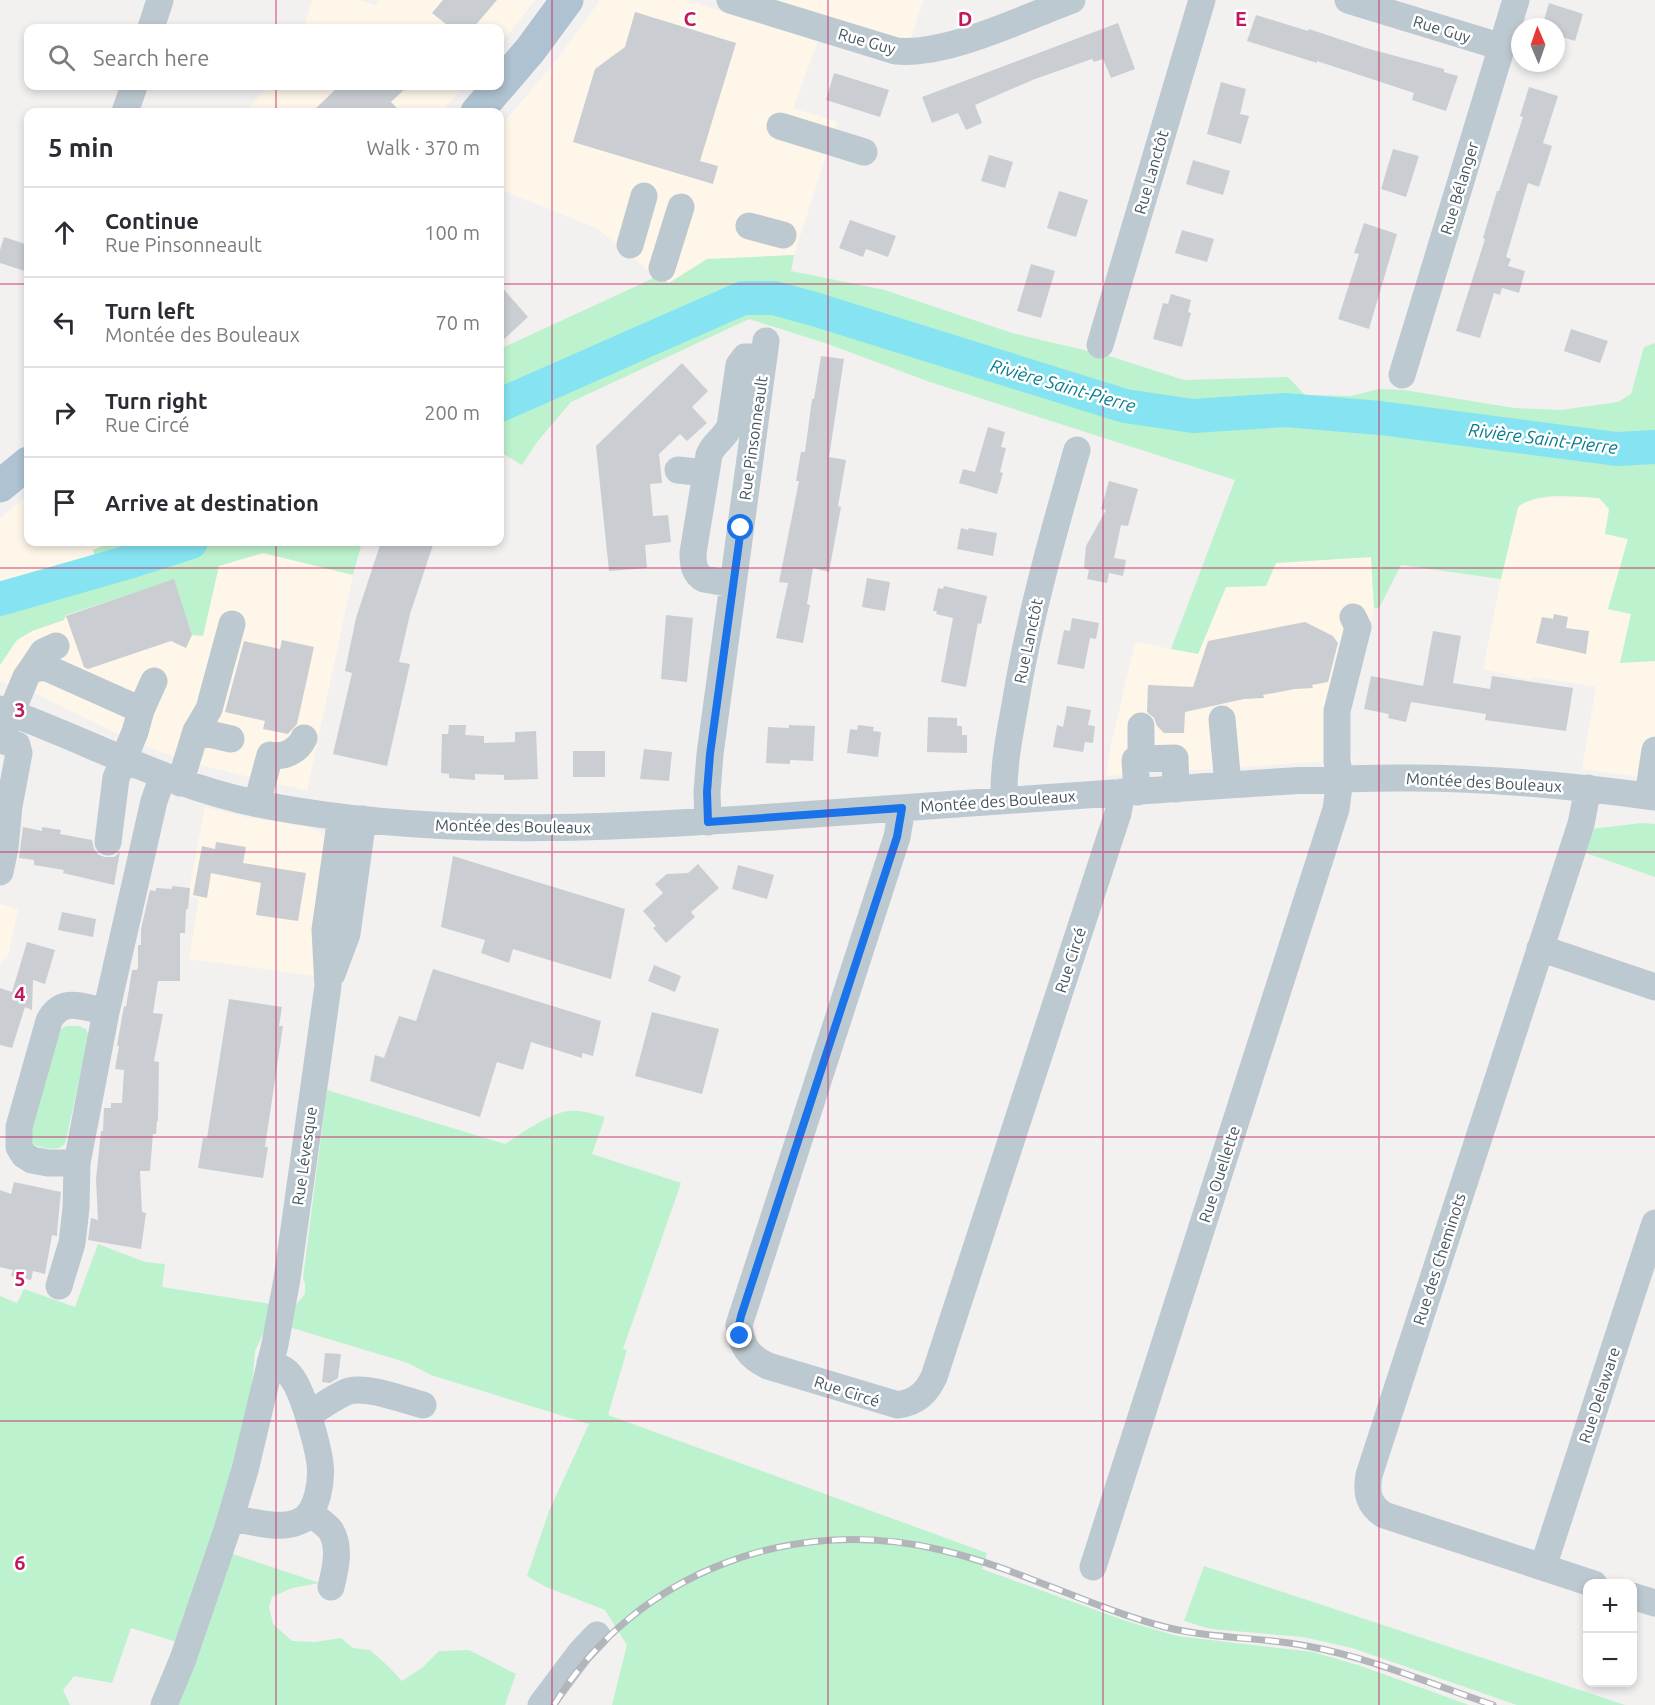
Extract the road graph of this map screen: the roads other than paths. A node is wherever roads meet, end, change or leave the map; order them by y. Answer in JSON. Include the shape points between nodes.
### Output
{"nodes":[{"id":1,"x":160,"y":0,"type":"edge"},
{"id":2,"x":567,"y":0,"type":"edge"},
{"id":3,"x":730,"y":0,"type":"edge"},
{"id":4,"x":1072,"y":0,"type":"edge"},
{"id":5,"x":1202,"y":0,"type":"edge"},
{"id":6,"x":1348,"y":0,"type":"edge"},
{"id":7,"x":1516,"y":0,"type":"edge"},
{"id":8,"x":153,"y":24,"type":"edge"},
{"id":9,"x":1502,"y":47,"type":"junction"},
{"id":10,"x":504,"y":80,"type":"edge"},
{"id":11,"x":133,"y":90,"type":"edge"},
{"id":12,"x":496,"y":90,"type":"edge"},
{"id":13,"x":126,"y":108,"type":"edge"},
{"id":14,"x":480,"y":108,"type":"edge"},
{"id":15,"x":780,"y":126,"type":"dead end"},
{"id":16,"x":864,"y":152,"type":"dead end"},
{"id":17,"x":644,"y":196,"type":"dead end"},
{"id":18,"x":681,"y":207,"type":"dead end"},
{"id":19,"x":749,"y":226,"type":"dead end"},
{"id":20,"x":783,"y":235,"type":"dead end"},
{"id":21,"x":630,"y":245,"type":"dead end"},
{"id":22,"x":662,"y":268,"type":"dead end"},
{"id":23,"x":1101,"y":345,"type":"dead end"},
{"id":24,"x":1402,"y":375,"type":"dead end"},
{"id":25,"x":1077,"y":450,"type":"dead end"},
{"id":26,"x":24,"y":467,"type":"edge"},
{"id":27,"x":678,"y":470,"type":"dead end"},
{"id":28,"x":706,"y":473,"type":"junction"},
{"id":29,"x":0,"y":486,"type":"edge"},
{"id":30,"x":733,"y":584,"type":"junction"},
{"id":31,"x":1353,"y":617,"type":"dead end"},
{"id":32,"x":232,"y":624,"type":"dead end"},
{"id":33,"x":56,"y":646,"type":"dead end"},
{"id":34,"x":33,"y":668,"type":"junction"},
{"id":35,"x":154,"y":681,"type":"dead end"},
{"id":36,"x":141,"y":710,"type":"junction"},
{"id":37,"x":5,"y":711,"type":"edge"},
{"id":38,"x":1222,"y":719,"type":"dead end"},
{"id":39,"x":1141,"y":726,"type":"dead end"},
{"id":40,"x":196,"y":731,"type":"junction"},
{"id":41,"x":304,"y":738,"type":"dead end"},
{"id":42,"x":231,"y":739,"type":"dead end"},
{"id":43,"x":0,"y":740,"type":"edge"},
{"id":44,"x":1655,"y":750,"type":"edge"},
{"id":45,"x":1141,"y":759,"type":"junction"},
{"id":46,"x":124,"y":760,"type":"junction"},
{"id":47,"x":1340,"y":779,"type":"junction"},
{"id":48,"x":172,"y":780,"type":"junction"},
{"id":49,"x":1228,"y":785,"type":"junction"},
{"id":50,"x":1588,"y":788,"type":"junction"},
{"id":51,"x":1176,"y":789,"type":"junction"},
{"id":52,"x":1129,"y":792,"type":"junction"},
{"id":53,"x":1651,"y":796,"type":"edge"},
{"id":54,"x":1004,"y":800,"type":"junction"},
{"id":55,"x":257,"y":804,"type":"junction"},
{"id":56,"x":902,"y":808,"type":"junction"},
{"id":57,"x":352,"y":818,"type":"junction"},
{"id":58,"x":708,"y":822,"type":"junction"},
{"id":59,"x":108,"y":842,"type":"dead end"},
{"id":60,"x":0,"y":872,"type":"edge"},
{"id":61,"x":1540,"y":948,"type":"junction"},
{"id":62,"x":1655,"y":987,"type":"edge"},
{"id":63,"x":106,"y":1012,"type":"junction"},
{"id":64,"x":77,"y":1163,"type":"junction"},
{"id":65,"x":1655,"y":1223,"type":"edge"},
{"id":66,"x":59,"y":1286,"type":"dead end"},
{"id":67,"x":270,"y":1364,"type":"junction"},
{"id":68,"x":423,"y":1405,"type":"dead end"},
{"id":69,"x":308,"y":1415,"type":"junction"},
{"id":70,"x":310,"y":1513,"type":"junction"},
{"id":71,"x":231,"y":1518,"type":"junction"},
{"id":72,"x":1093,"y":1567,"type":"dead end"},
{"id":73,"x":1544,"y":1567,"type":"junction"},
{"id":74,"x":1583,"y":1580,"type":"edge"},
{"id":75,"x":331,"y":1587,"type":"dead end"},
{"id":76,"x":1637,"y":1598,"type":"edge"},
{"id":77,"x":1655,"y":1604,"type":"edge"},
{"id":78,"x":597,"y":1635,"type":"dead end"},
{"id":79,"x":164,"y":1705,"type":"edge"},
{"id":80,"x":541,"y":1705,"type":"edge"}],
"edges":[{"from":1,"to":8,"type":"street"},
{"from":2,"to":10,"type":"main road"},
{"from":3,"to":4,"type":"street","name":"Rue Guy","via":[[906,52],[965,41]]},
{"from":5,"to":23,"type":"street","name":"Rue Lanctôt"},
{"from":6,"to":9,"type":"street","name":"Rue Guy"},
{"from":7,"to":9,"type":"street","name":"Rue Bélanger"},
{"from":9,"to":24,"type":"street","name":"Rue Bélanger"},
{"from":11,"to":13,"type":"street"},
{"from":12,"to":14,"type":"main road"},
{"from":15,"to":16,"type":"street"},
{"from":17,"to":21,"type":"street"},
{"from":18,"to":22,"type":"street"},
{"from":19,"to":20,"type":"street"},
{"from":25,"to":54,"type":"street","name":"Rue Lanctôt","via":[[1021,664],[1005,763]]},
{"from":26,"to":29,"type":"main road"},
{"from":27,"to":28,"type":"street"},
{"from":28,"to":30,"type":"street","via":[[693,564],[704,579]]},
{"from":28,"to":30,"type":"street","name":"Rue Pinsonneault","via":[[711,449],[730,426],[739,365],[746,357],[765,349]]},
{"from":30,"to":58,"type":"street","name":"Rue Pinsonneault","via":[[710,754]]},
{"from":31,"to":47,"type":"street","name":"Rue Ouellette","via":[[1358,627],[1337,711]]},
{"from":32,"to":40,"type":"street","via":[[209,709]]},
{"from":33,"to":34,"type":"street","via":[[43,652]]},
{"from":34,"to":36,"type":"street","via":[[46,668]]},
{"from":34,"to":37,"type":"street"},
{"from":35,"to":36,"type":"street"},
{"from":36,"to":46,"type":"street"},
{"from":37,"to":43,"type":"street"},
{"from":37,"to":46,"type":"street","name":"Montée des Bouleaux"},
{"from":38,"to":49,"type":"street"},
{"from":39,"to":45,"type":"street"},
{"from":40,"to":42,"type":"street"},
{"from":40,"to":48,"type":"street"},
{"from":41,"to":55,"type":"street","via":[[283,756],[270,755]]},
{"from":43,"to":60,"type":"street","via":[[17,745],[19,753]]},
{"from":44,"to":53,"type":"street"},
{"from":45,"to":51,"type":"street","via":[[1174,758]]},
{"from":45,"to":52,"type":"street","name":"Rue Circé","via":[[1135,760]]},
{"from":46,"to":48,"type":"street","name":"Montée des Bouleaux"},
{"from":46,"to":59,"type":"street","via":[[116,778]]},
{"from":47,"to":49,"type":"street","name":"Montée des Bouleaux"},
{"from":47,"to":50,"type":"street","name":"Montée des Bouleaux","via":[[1452,778]]},
{"from":47,"to":72,"type":"street","name":"Rue Ouellette","via":[[1336,809]]},
{"from":48,"to":55,"type":"street","name":"Montée des Bouleaux"},
{"from":48,"to":63,"type":"street","via":[[152,812]]},
{"from":49,"to":51,"type":"street","name":"Montée des Bouleaux"},
{"from":50,"to":53,"type":"street","name":"Montée des Bouleaux"},
{"from":50,"to":61,"type":"street","name":"Rue des Cheminots","via":[[1581,824]]},
{"from":51,"to":52,"type":"street","name":"Montée des Bouleaux"},
{"from":52,"to":54,"type":"street","name":"Montée des Bouleaux"},
{"from":52,"to":56,"type":"street","name":"Rue Circé","via":[[1114,824],[934,1377],[924,1394],[898,1405],[758,1361],[743,1345],[739,1325],[897,837]]},
{"from":54,"to":56,"type":"street","name":"Montée des Bouleaux"},
{"from":55,"to":57,"type":"street","name":"Montée des Bouleaux"},
{"from":56,"to":58,"type":"street","name":"Montée des Bouleaux"},
{"from":57,"to":58,"type":"street","name":"Montée des Bouleaux","via":[[505,828]]},
{"from":57,"to":67,"type":"street","name":"Rue Lévesque","via":[[346,934],[328,986],[287,1279]]},
{"from":61,"to":62,"type":"street"},
{"from":61,"to":73,"type":"street","name":"Rue des Cheminots","via":[[1367,1485],[1372,1506],[1384,1515]]},
{"from":63,"to":64,"type":"street"},
{"from":63,"to":64,"type":"street","via":[[72,1005],[54,1012],[19,1127],[19,1147],[32,1160]]},
{"from":64,"to":66,"type":"street","via":[[74,1226]]},
{"from":65,"to":73,"type":"street","name":"Rue Delaware"},
{"from":67,"to":69,"type":"street","via":[[293,1379]]},
{"from":67,"to":71,"type":"street","name":"Rue Lévesque"},
{"from":68,"to":69,"type":"street","via":[[367,1390],[351,1391]]},
{"from":69,"to":70,"type":"street","via":[[320,1463],[319,1485]]},
{"from":70,"to":71,"type":"street","via":[[301,1521],[286,1525]]},
{"from":70,"to":75,"type":"street","via":[[331,1531],[336,1546]]},
{"from":71,"to":79,"type":"street","name":"Rue Lévesque"},
{"from":73,"to":74,"type":"street","name":"Rue des Cheminots"},
{"from":76,"to":77,"type":"street"},
{"from":78,"to":80,"type":"street"}]}
